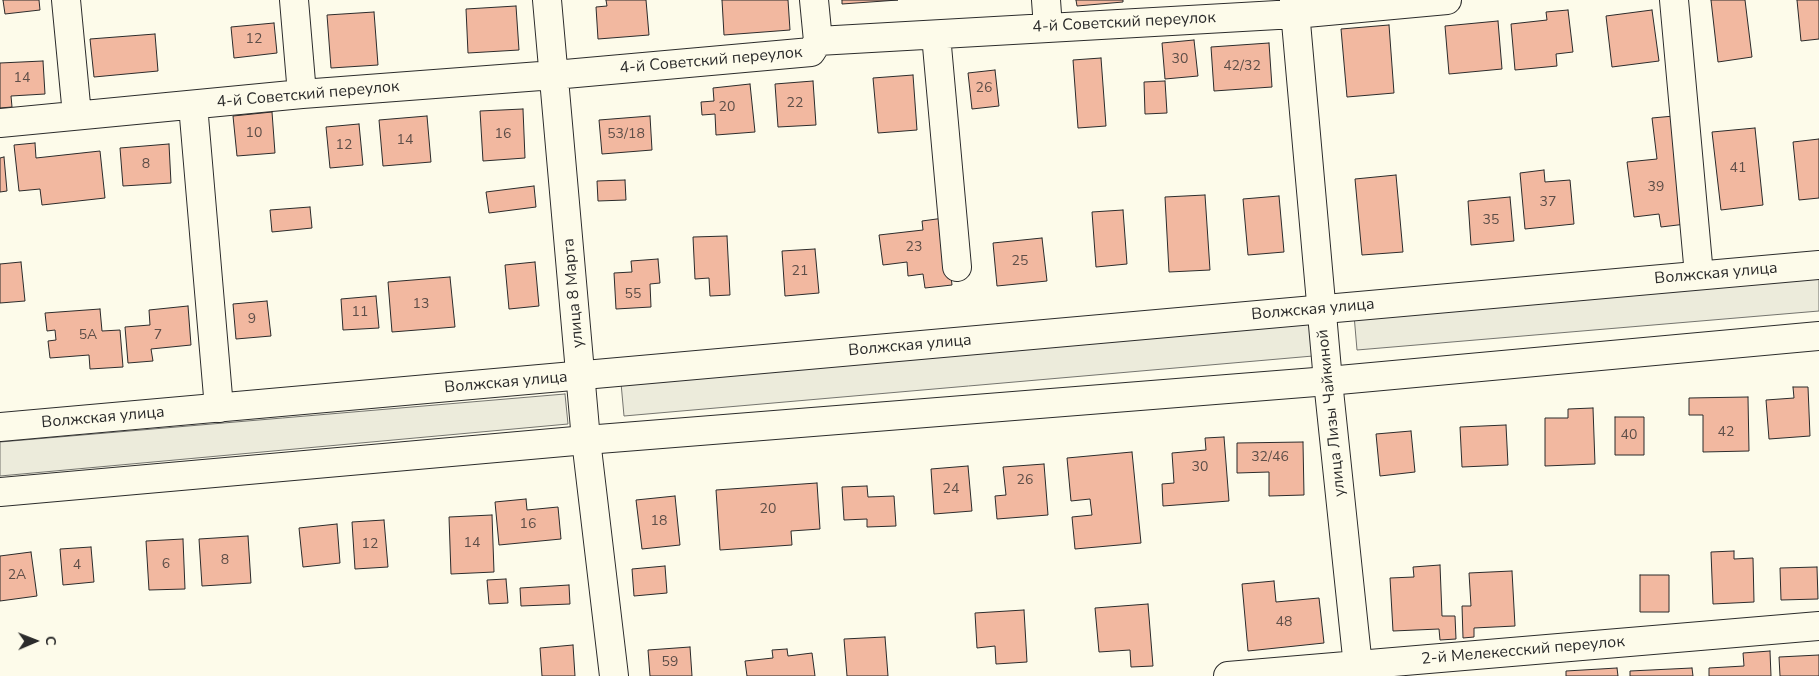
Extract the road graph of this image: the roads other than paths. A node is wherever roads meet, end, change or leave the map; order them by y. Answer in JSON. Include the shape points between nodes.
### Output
{"nodes":[{"id":1,"x":66,"y":0,"type":"edge"},
{"id":2,"x":294,"y":0,"type":"edge"},
{"id":3,"x":547,"y":0,"type":"edge"},
{"id":4,"x":814,"y":0,"type":"edge"},
{"id":5,"x":1046,"y":0,"type":"edge"},
{"id":6,"x":1447,"y":0,"type":"edge"},
{"id":7,"x":1674,"y":0,"type":"edge"},
{"id":8,"x":1295,"y":7,"type":"edge"},
{"id":9,"x":1048,"y":28,"type":"junction"},
{"id":10,"x":936,"y":35,"type":"junction"},
{"id":11,"x":818,"y":41,"type":"junction"},
{"id":12,"x":554,"y":75,"type":"junction"},
{"id":13,"x":302,"y":94,"type":"junction"},
{"id":14,"x":193,"y":105,"type":"junction"},
{"id":15,"x":77,"y":115,"type":"junction"},
{"id":16,"x":0,"y":123,"type":"edge"},
{"id":17,"x":1819,"y":265,"type":"edge"},
{"id":18,"x":957,"y":267,"type":"dead end"},
{"id":19,"x":1699,"y":275,"type":"junction"},
{"id":20,"x":1322,"y":309,"type":"junction"},
{"id":21,"x":1819,"y":336,"type":"edge"},
{"id":22,"x":582,"y":377,"type":"junction"},
{"id":23,"x":1328,"y":381,"type":"junction"},
{"id":24,"x":218,"y":408,"type":"junction"},
{"id":25,"x":0,"y":428,"type":"edge"},
{"id":26,"x":586,"y":440,"type":"junction"},
{"id":27,"x":0,"y":492,"type":"edge"},
{"id":28,"x":1819,"y":626,"type":"edge"},
{"id":29,"x":1358,"y":670,"type":"edge"},
{"id":30,"x":614,"y":676,"type":"edge"},
{"id":31,"x":1228,"y":676,"type":"edge"}],
"edges":[{"from":1,"to":15,"type":"street"},
{"from":2,"to":13,"type":"street"},
{"from":3,"to":12,"type":"street","name":"улица 8 Марта"},
{"from":4,"to":11,"type":"street"},
{"from":5,"to":9,"type":"street"},
{"from":6,"to":8,"type":"street","name":"4-й Советский переулок"},
{"from":7,"to":19,"type":"street"},
{"from":8,"to":9,"type":"street","name":"4-й Советский переулок"},
{"from":8,"to":20,"type":"street","name":"улица Лизы Чайкиной"},
{"from":9,"to":10,"type":"street","name":"4-й Советский переулок"},
{"from":10,"to":11,"type":"street","name":"4-й Советский переулок"},
{"from":10,"to":18,"type":"street"},
{"from":11,"to":12,"type":"street","name":"4-й Советский переулок","via":[[811,52]]},
{"from":12,"to":13,"type":"street","name":"4-й Советский переулок"},
{"from":12,"to":22,"type":"street","name":"улица 8 Марта"},
{"from":13,"to":14,"type":"street","name":"4-й Советский переулок"},
{"from":14,"to":15,"type":"street","name":"4-й Советский переулок"},
{"from":14,"to":24,"type":"street"},
{"from":15,"to":16,"type":"street","name":"4-й Советский переулок"},
{"from":17,"to":19,"type":"street","name":"Волжская улица"},
{"from":19,"to":20,"type":"street","name":"Волжская улица"},
{"from":20,"to":22,"type":"street","name":"Волжская улица"},
{"from":20,"to":23,"type":"street","name":"улица Лизы Чайкиной"},
{"from":21,"to":23,"type":"street"},
{"from":22,"to":24,"type":"street","name":"Волжская улица"},
{"from":22,"to":26,"type":"street","name":"улица 8 Марта"},
{"from":23,"to":26,"type":"street"},
{"from":23,"to":29,"type":"street","name":"улица Лизы Чайкиной"},
{"from":24,"to":25,"type":"street","name":"Волжская улица"},
{"from":26,"to":27,"type":"street"},
{"from":26,"to":30,"type":"street","name":"улица 8 Марта"},
{"from":28,"to":29,"type":"street","name":"2-й Мелекесский переулок"},
{"from":29,"to":31,"type":"street","name":"2-й Мелекесский переулок"}]}
